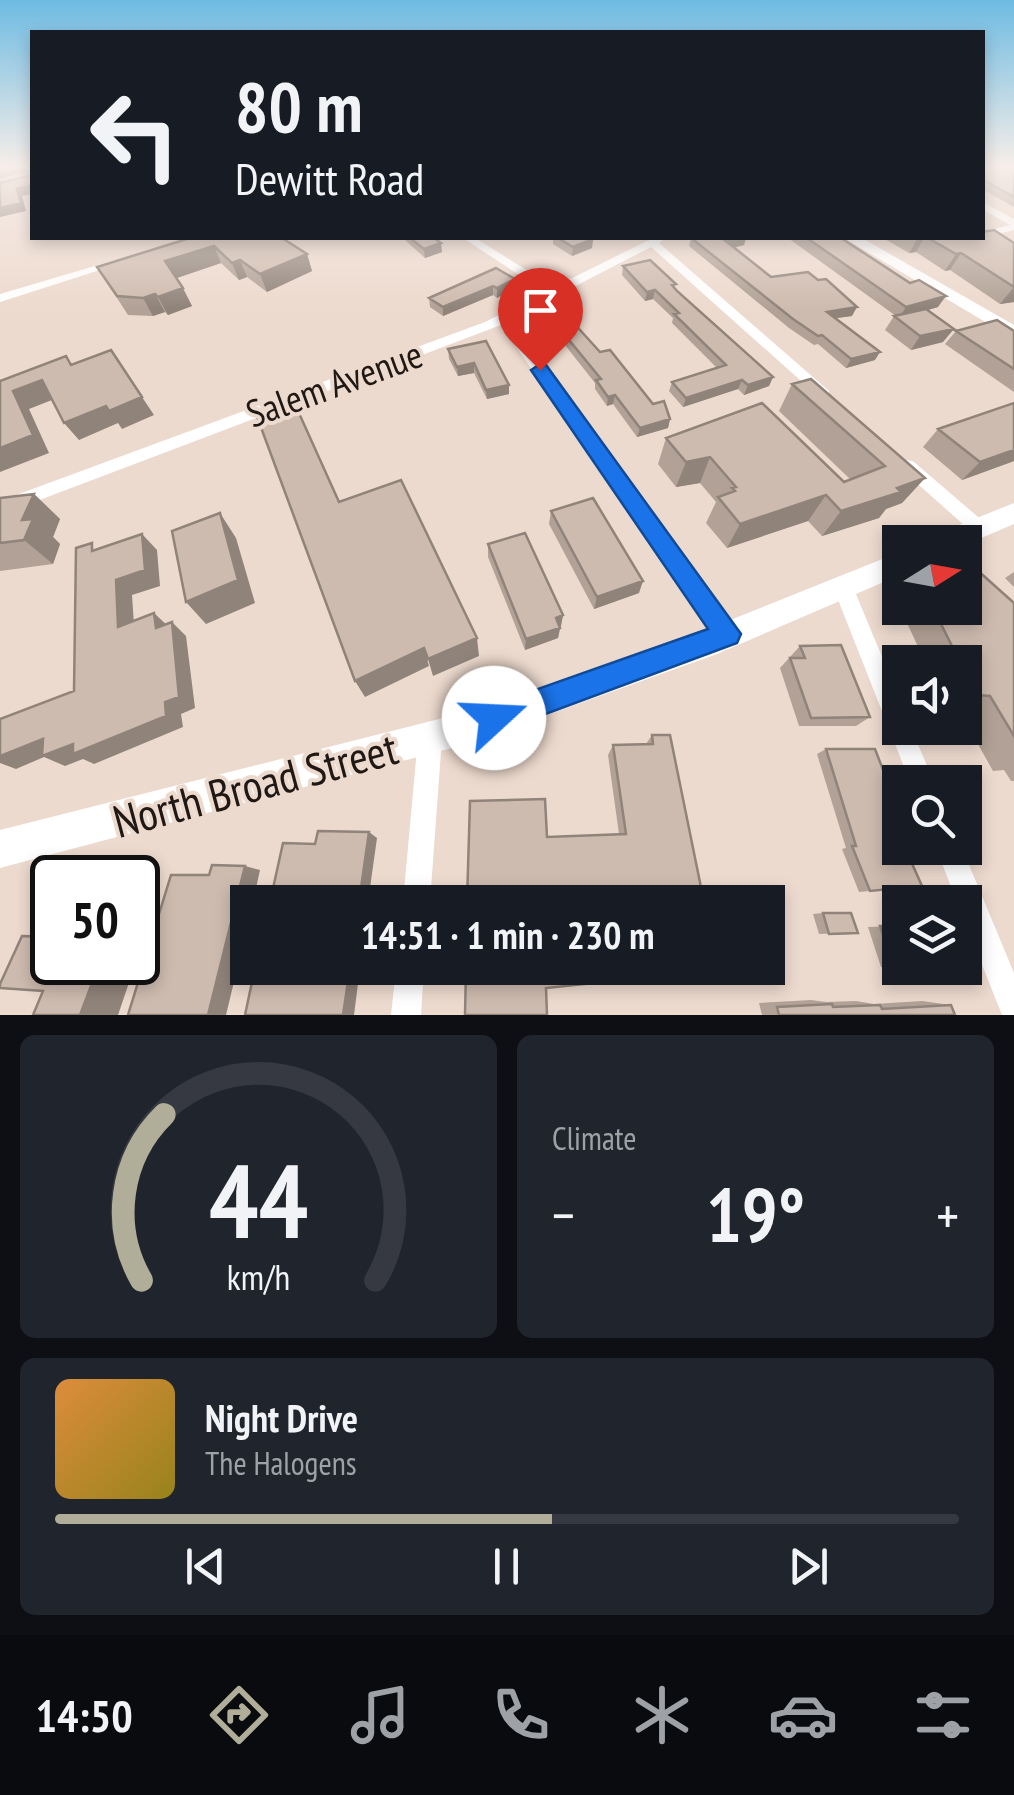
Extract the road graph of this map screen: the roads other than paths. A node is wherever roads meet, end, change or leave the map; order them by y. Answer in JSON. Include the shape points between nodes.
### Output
{"nodes":[{"id":1,"x":1014,"y":225,"type":"edge"},
{"id":2,"x":985,"y":233,"type":"edge"},
{"id":3,"x":471,"y":240,"type":"edge"},
{"id":4,"x":656,"y":240,"type":"edge"},
{"id":5,"x":855,"y":240,"type":"edge"},
{"id":6,"x":126,"y":260,"type":"edge"},
{"id":7,"x":556,"y":294,"type":"junction"},
{"id":8,"x":0,"y":298,"type":"edge"},
{"id":9,"x":503,"y":319,"type":"junction"},
{"id":10,"x":1014,"y":332,"type":"edge"},
{"id":11,"x":836,"y":404,"type":"edge"},
{"id":12,"x":894,"y":455,"type":"edge"},
{"id":13,"x":0,"y":508,"type":"edge"},
{"id":14,"x":1014,"y":513,"type":"edge"},
{"id":15,"x":976,"y":525,"type":"edge"},
{"id":16,"x":982,"y":527,"type":"edge"},
{"id":17,"x":882,"y":571,"type":"edge"},
{"id":18,"x":843,"y":588,"type":"junction"},
{"id":19,"x":727,"y":634,"type":"junction"},
{"id":20,"x":430,"y":738,"type":"junction"},
{"id":21,"x":915,"y":765,"type":"edge"},
{"id":22,"x":0,"y":849,"type":"edge"},
{"id":23,"x":956,"y":865,"type":"edge"},
{"id":24,"x":417,"y":885,"type":"edge"},
{"id":25,"x":409,"y":985,"type":"edge"},
{"id":26,"x":1014,"y":1008,"type":"edge"},
{"id":27,"x":406,"y":1015,"type":"edge"}],
"edges":[{"from":1,"to":2,"type":"street"},
{"from":3,"to":7,"type":"street"},
{"from":4,"to":7,"type":"street","name":"Salem Avenue"},
{"from":4,"to":11,"type":"street"},
{"from":5,"to":10,"type":"main road"},
{"from":6,"to":8,"type":"street"},
{"from":7,"to":9,"type":"street","name":"Salem Avenue"},
{"from":9,"to":13,"type":"street","name":"Salem Avenue"},
{"from":9,"to":19,"type":"street"},
{"from":12,"to":15,"type":"street"},
{"from":14,"to":16,"type":"main road"},
{"from":17,"to":18,"type":"main road","name":"North Broad Street"},
{"from":18,"to":19,"type":"main road","name":"North Broad Street"},
{"from":18,"to":21,"type":"street"},
{"from":19,"to":20,"type":"main road","name":"North Broad Street"},
{"from":20,"to":22,"type":"main road","name":"North Broad Street"},
{"from":20,"to":24,"type":"street"},
{"from":23,"to":26,"type":"street"},
{"from":25,"to":27,"type":"street"}]}
